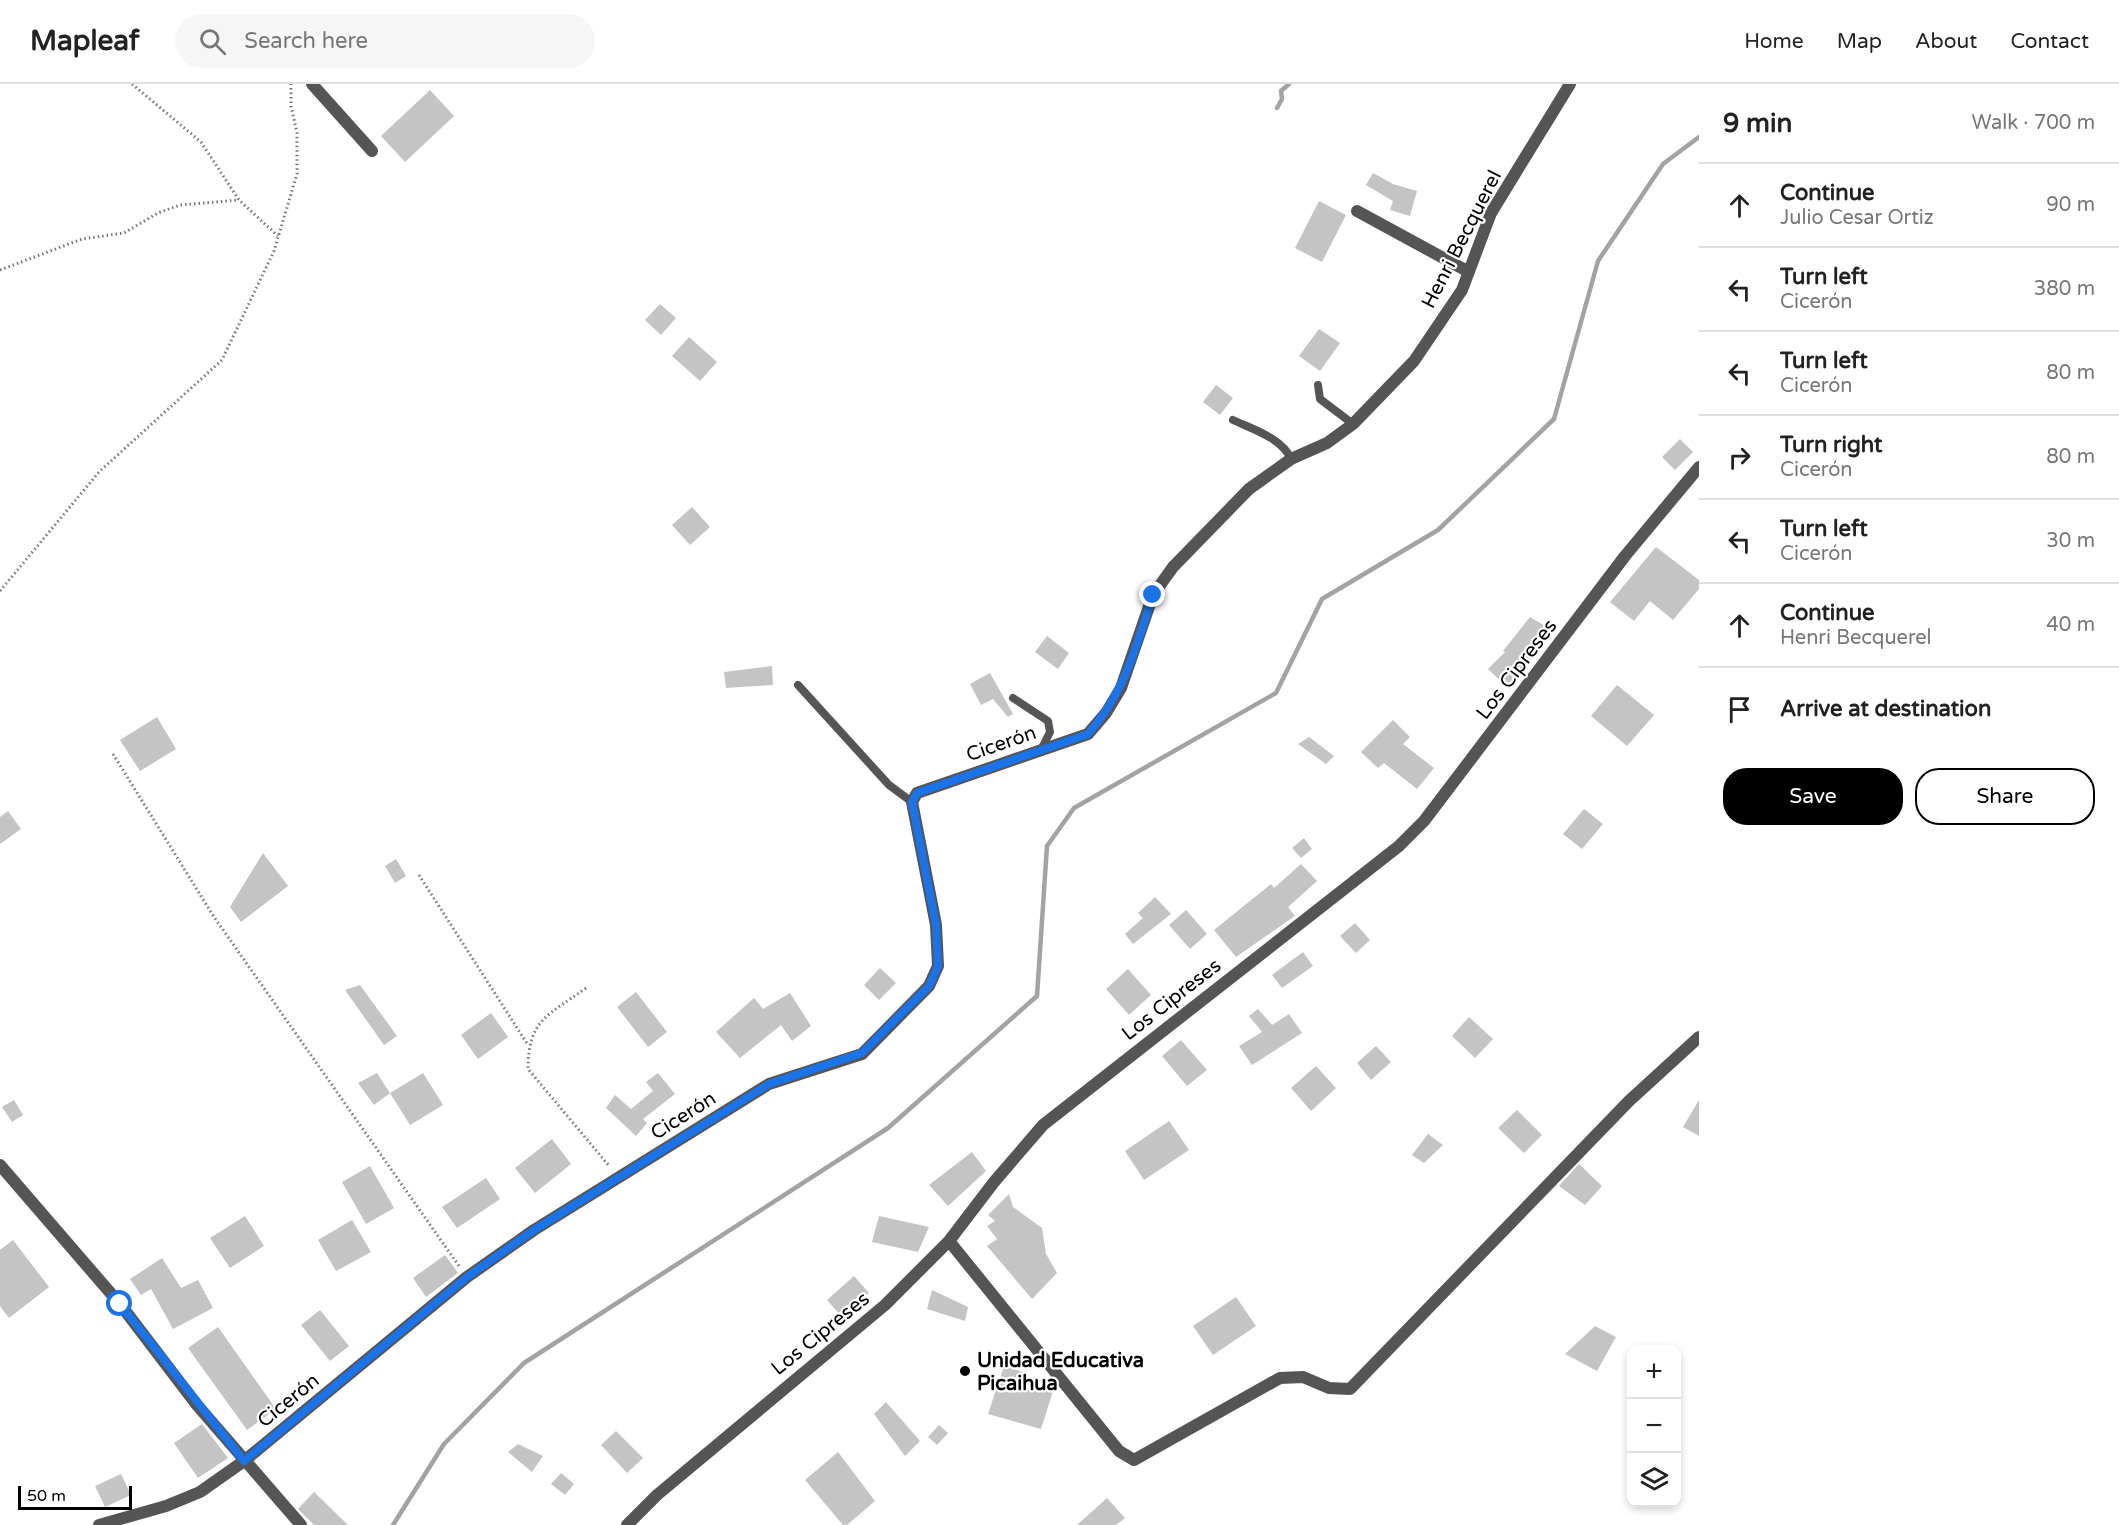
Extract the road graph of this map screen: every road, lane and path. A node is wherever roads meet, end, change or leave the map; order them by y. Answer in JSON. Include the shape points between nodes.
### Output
{"nodes":[{"id":1,"x":132,"y":84,"type":"edge"},
{"id":2,"x":291,"y":84,"type":"edge"},
{"id":3,"x":312,"y":84,"type":"edge"},
{"id":4,"x":1570,"y":84,"type":"edge"},
{"id":5,"x":372,"y":151,"type":"dead end"},
{"id":6,"x":239,"y":200,"type":"junction"},
{"id":7,"x":1357,"y":212,"type":"dead end"},
{"id":8,"x":279,"y":236,"type":"junction"},
{"id":9,"x":0,"y":270,"type":"edge"},
{"id":10,"x":1469,"y":272,"type":"junction"},
{"id":11,"x":1318,"y":385,"type":"dead end"},
{"id":12,"x":1233,"y":420,"type":"dead end"},
{"id":13,"x":1353,"y":424,"type":"junction"},
{"id":14,"x":1291,"y":459,"type":"junction"},
{"id":15,"x":1699,"y":467,"type":"edge"},
{"id":16,"x":0,"y":591,"type":"edge"},
{"id":17,"x":798,"y":685,"type":"dead end"},
{"id":18,"x":1121,"y":688,"type":"joint"},
{"id":19,"x":1013,"y":698,"type":"dead end"},
{"id":20,"x":1041,"y":750,"type":"junction"},
{"id":21,"x":113,"y":754,"type":"dead end"},
{"id":22,"x":912,"y":802,"type":"junction"},
{"id":23,"x":419,"y":875,"type":"dead end"},
{"id":24,"x":586,"y":988,"type":"dead end"},
{"id":25,"x":1699,"y":1037,"type":"edge"},
{"id":26,"x":528,"y":1046,"type":"junction"},
{"id":27,"x":0,"y":1165,"type":"edge"},
{"id":28,"x":619,"y":1178,"type":"junction"},
{"id":29,"x":950,"y":1241,"type":"junction"},
{"id":30,"x":467,"y":1277,"type":"junction"},
{"id":31,"x":244,"y":1461,"type":"junction"},
{"id":32,"x":99,"y":1525,"type":"edge"},
{"id":33,"x":301,"y":1525,"type":"edge"},
{"id":34,"x":627,"y":1525,"type":"edge"}],
"edges":[{"from":1,"to":6,"type":"path","via":[[201,142]]},
{"from":2,"to":8,"type":"path","via":[[297,174]]},
{"from":3,"to":5,"type":"street"},
{"from":4,"to":10,"type":"street","name":"Henri Becquerel","via":[[1491,213]]},
{"from":6,"to":8,"type":"path"},
{"from":6,"to":9,"type":"path","via":[[180,205],[124,233],[82,239]]},
{"from":7,"to":10,"type":"street"},
{"from":8,"to":16,"type":"path","via":[[222,360],[99,472]]},
{"from":10,"to":13,"type":"street","name":"Henri Becquerel","via":[[1414,361]]},
{"from":11,"to":13,"type":"lane","via":[[1320,399]]},
{"from":12,"to":14,"type":"lane","via":[[1276,442]]},
{"from":13,"to":14,"type":"street","name":"Henri Becquerel","via":[[1327,443]]},
{"from":14,"to":18,"type":"street","name":"Henri Becquerel","via":[[1250,489],[1173,567],[1153,595]]},
{"from":15,"to":29,"type":"street","name":"Los Cipreses","via":[[1625,556],[1424,821],[1320,910],[1043,1125]]},
{"from":17,"to":22,"type":"lane","via":[[889,785]]},
{"from":18,"to":20,"type":"street","name":"Cicerón","via":[[1088,734]]},
{"from":19,"to":20,"type":"lane","via":[[1048,721],[1050,732]]},
{"from":20,"to":22,"type":"street","name":"Cicerón","via":[[917,793]]},
{"from":21,"to":30,"type":"path","via":[[214,917]]},
{"from":22,"to":28,"type":"street","name":"Cicerón","via":[[936,925],[938,966],[929,986],[862,1053],[769,1084]]},
{"from":23,"to":26,"type":"path"},
{"from":24,"to":26,"type":"path","via":[[541,1020]]},
{"from":25,"to":29,"type":"street","via":[[1629,1101],[1350,1389],[1329,1388],[1303,1377],[1280,1378],[1134,1461],[1119,1451]]},
{"from":26,"to":28,"type":"path","via":[[528,1069]]},
{"from":27,"to":31,"type":"street","via":[[120,1304]]},
{"from":28,"to":30,"type":"street","name":"Cicerón"},
{"from":29,"to":34,"type":"street","name":"Los Cipreses","via":[[885,1305],[657,1495]]},
{"from":30,"to":31,"type":"street","name":"Cicerón"},
{"from":31,"to":32,"type":"street","name":"Cicerón","via":[[200,1492]]},
{"from":31,"to":33,"type":"street"}]}
